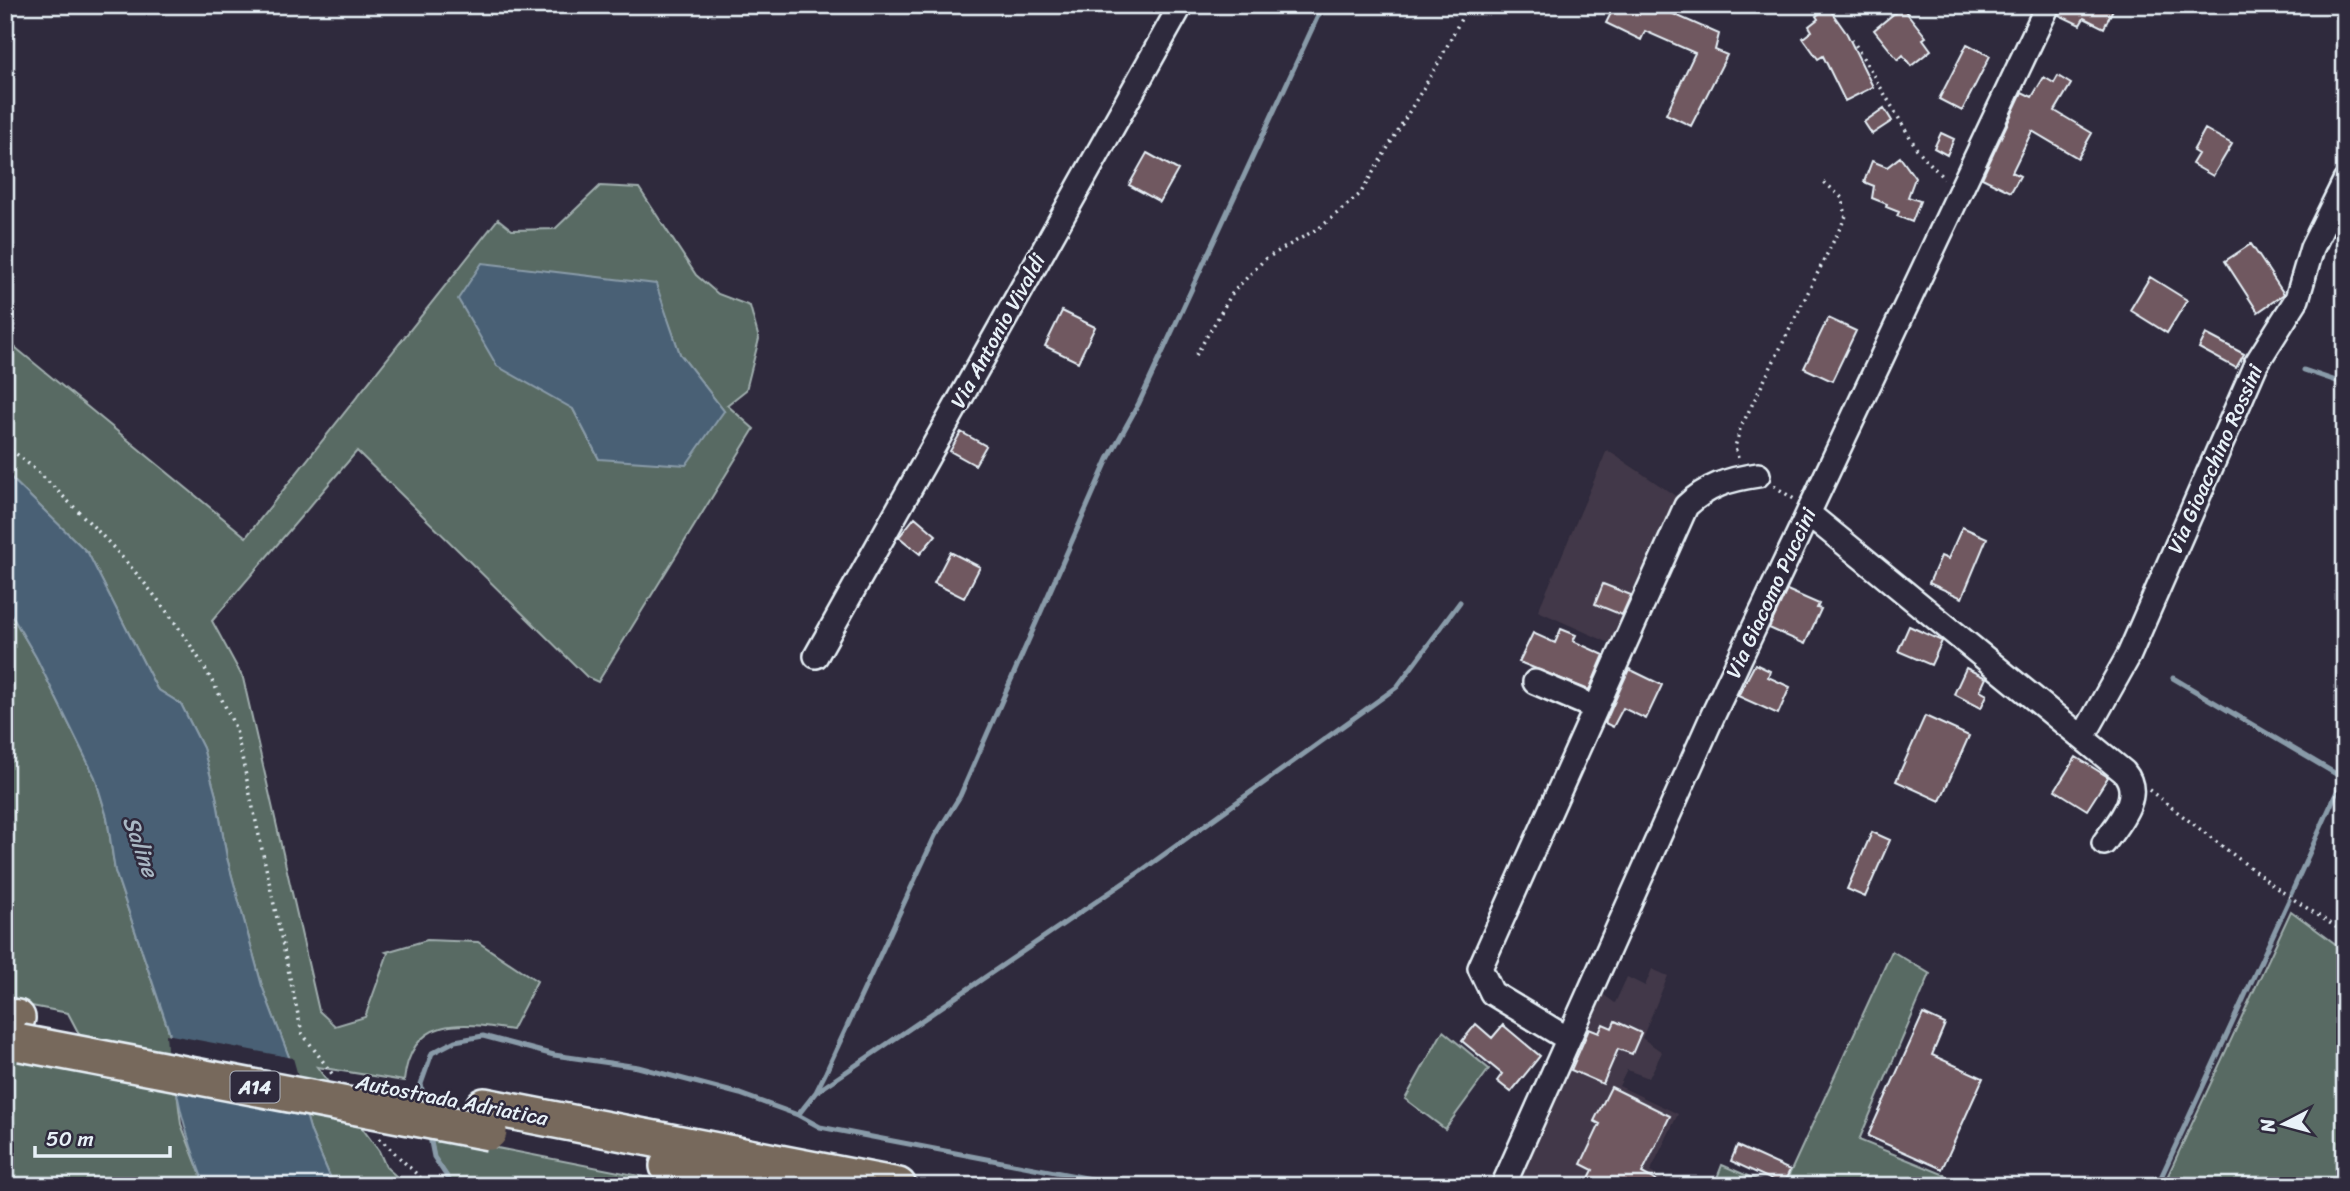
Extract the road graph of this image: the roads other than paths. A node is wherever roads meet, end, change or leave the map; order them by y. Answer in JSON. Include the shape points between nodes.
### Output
{"nodes":[{"id":1,"x":1181,"y":5,"type":"edge"},
{"id":2,"x":2048,"y":5,"type":"edge"},
{"id":3,"x":2345,"y":181,"type":"edge"},
{"id":4,"x":1758,"y":475,"type":"road end"},
{"id":5,"x":1810,"y":511,"type":"junction"},
{"id":6,"x":816,"y":656,"type":"dead end"},
{"id":7,"x":1535,"y":682,"type":"dead end"},
{"id":8,"x":1597,"y":708,"type":"junction"},
{"id":9,"x":2083,"y":737,"type":"junction"},
{"id":10,"x":2104,"y":844,"type":"dead end"},
{"id":11,"x":12,"y":1029,"type":"edge"},
{"id":12,"x":1568,"y":1039,"type":"junction"},
{"id":13,"x":487,"y":1119,"type":"junction"},
{"id":14,"x":768,"y":1186,"type":"edge"},
{"id":15,"x":898,"y":1186,"type":"edge"},
{"id":16,"x":1503,"y":1186,"type":"edge"}],
"edges":[{"from":1,"to":6,"type":"street","name":"Via Antonio Vivaldi"},
{"from":2,"to":5,"type":"street","name":"Via Giacomo Puccini"},
{"from":3,"to":9,"type":"street","name":"Via Gioacchino Rossini","via":[[2312,248],[2297,299],[2251,373],[2129,655]]},
{"from":4,"to":8,"type":"street","via":[[1732,478],[1701,492],[1686,506]]},
{"from":5,"to":9,"type":"street"},
{"from":5,"to":12,"type":"street","name":"Via Giacomo Puccini"},
{"from":7,"to":8,"type":"street"},
{"from":8,"to":12,"type":"street","via":[[1480,968],[1492,993]]},
{"from":9,"to":10,"type":"street","via":[[2123,772],[2132,788],[2128,808]]},
{"from":11,"to":13,"type":"highway","name":"Autostrada Adriatica","number":"A14","bridge":true},
{"from":12,"to":16,"type":"street","name":"Via Giacomo Puccini"},
{"from":13,"to":14,"type":"highway","name":"Autostrada Adriatica","number":"A14"},
{"from":13,"to":15,"type":"highway","name":"Autostrada Adriatica","number":"A14"}]}
